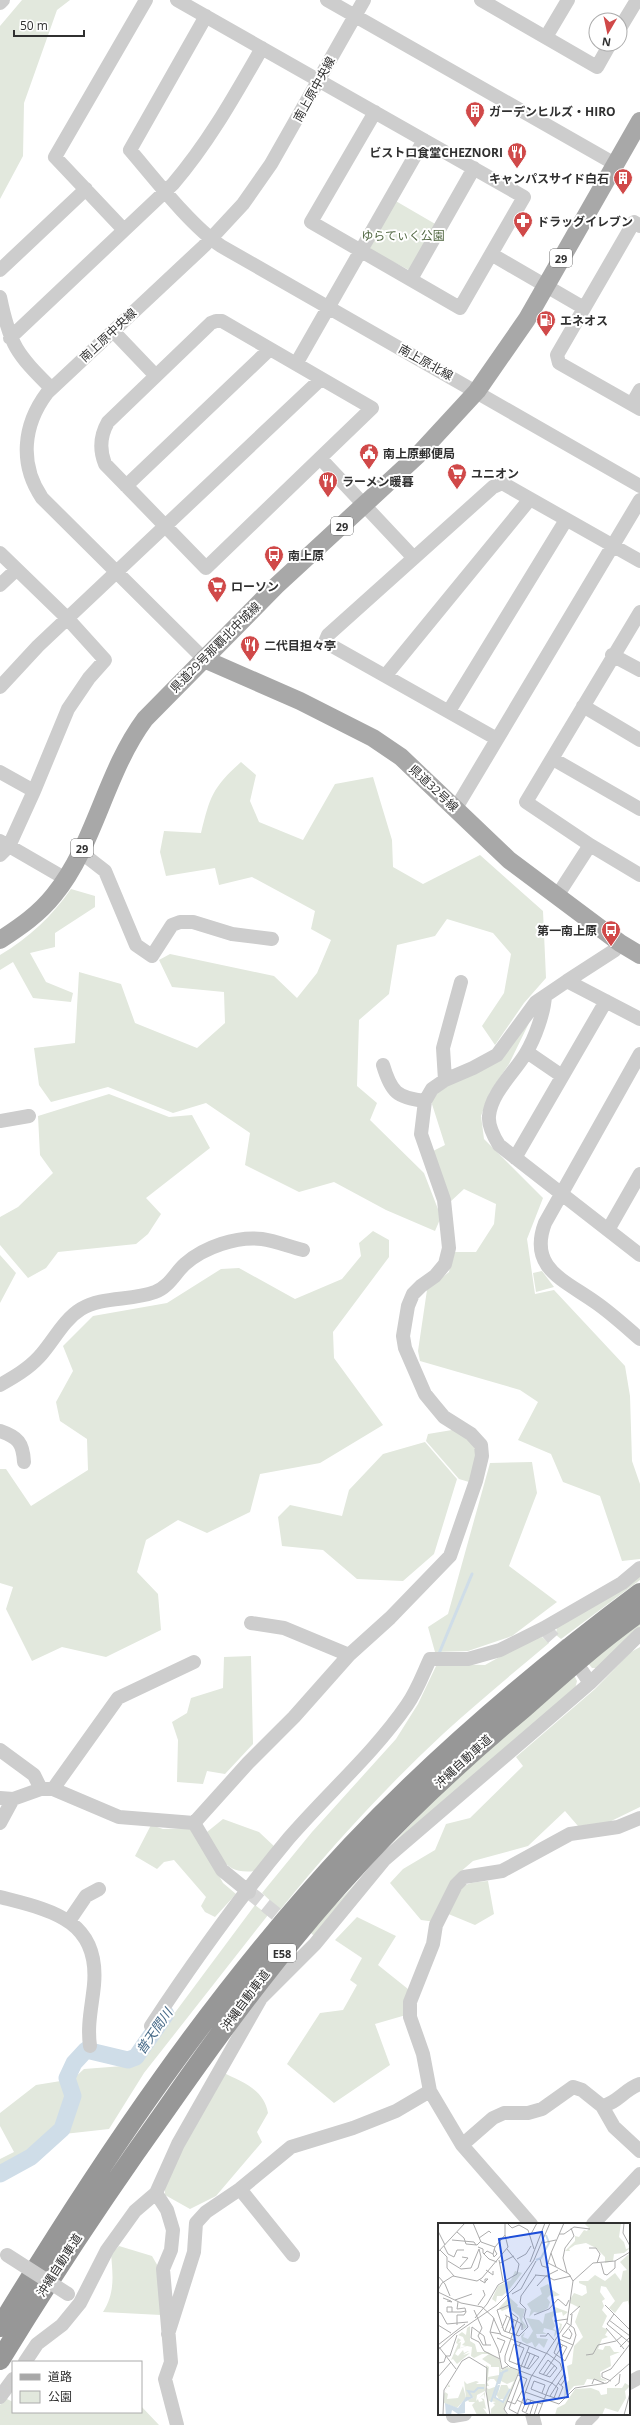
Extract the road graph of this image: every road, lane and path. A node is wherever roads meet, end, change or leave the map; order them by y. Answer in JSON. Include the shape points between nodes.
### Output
{"nodes":[{"id":1,"x":3,"y":0,"type":"edge"},
{"id":2,"x":146,"y":0,"type":"edge"},
{"id":3,"x":177,"y":0,"type":"edge"},
{"id":4,"x":327,"y":0,"type":"edge"},
{"id":5,"x":364,"y":0,"type":"edge"},
{"id":6,"x":481,"y":0,"type":"edge"},
{"id":7,"x":568,"y":0,"type":"edge"},
{"id":8,"x":639,"y":0,"type":"edge"},
{"id":9,"x":0,"y":3,"type":"edge"},
{"id":10,"x":502,"y":5,"type":"edge"},
{"id":11,"x":206,"y":16,"type":"junction"},
{"id":12,"x":354,"y":16,"type":"junction"},
{"id":13,"x":628,"y":16,"type":"edge"},
{"id":14,"x":546,"y":37,"type":"junction"},
{"id":15,"x":262,"y":48,"type":"junction"},
{"id":16,"x":605,"y":52,"type":"edge"},
{"id":17,"x":319,"y":80,"type":"junction"},
{"id":18,"x":375,"y":112,"type":"junction"},
{"id":19,"x":640,"y":121,"type":"edge"},
{"id":20,"x":424,"y":140,"type":"junction"},
{"id":21,"x":615,"y":164,"type":"junction"},
{"id":22,"x":474,"y":168,"type":"junction"},
{"id":23,"x":86,"y":189,"type":"junction"},
{"id":24,"x":166,"y":190,"type":"junction"},
{"id":25,"x":640,"y":226,"type":"edge"},
{"id":26,"x":124,"y":230,"type":"junction"},
{"id":27,"x":211,"y":239,"type":"junction"},
{"id":28,"x":361,"y":251,"type":"junction"},
{"id":29,"x":491,"y":254,"type":"junction"},
{"id":30,"x":0,"y":270,"type":"edge"},
{"id":31,"x":411,"y":279,"type":"junction"},
{"id":32,"x":545,"y":286,"type":"junction"},
{"id":33,"x":0,"y":297,"type":"edge"},
{"id":34,"x":330,"y":308,"type":"junction"},
{"id":35,"x":584,"y":308,"type":"junction"},
{"id":36,"x":113,"y":331,"type":"junction"},
{"id":37,"x":10,"y":338,"type":"junction"},
{"id":38,"x":270,"y":349,"type":"junction"},
{"id":39,"x":296,"y":364,"type":"junction"},
{"id":40,"x":156,"y":376,"type":"junction"},
{"id":41,"x":321,"y":379,"type":"junction"},
{"id":42,"x":52,"y":388,"type":"junction"},
{"id":43,"x":640,"y":390,"type":"edge"},
{"id":44,"x":477,"y":391,"type":"junction"},
{"id":45,"x":636,"y":406,"type":"edge"},
{"id":46,"x":320,"y":458,"type":"junction"},
{"id":47,"x":126,"y":486,"type":"junction"},
{"id":48,"x":640,"y":486,"type":"edge"},
{"id":49,"x":530,"y":499,"type":"junction"},
{"id":50,"x":640,"y":500,"type":"edge"},
{"id":51,"x":365,"y":505,"type":"junction"},
{"id":52,"x":566,"y":520,"type":"junction"},
{"id":53,"x":166,"y":526,"type":"junction"},
{"id":54,"x":613,"y":545,"type":"junction"},
{"id":55,"x":0,"y":554,"type":"edge"},
{"id":56,"x":413,"y":557,"type":"junction"},
{"id":57,"x":640,"y":561,"type":"edge"},
{"id":58,"x":16,"y":570,"type":"junction"},
{"id":59,"x":116,"y":573,"type":"junction"},
{"id":60,"x":0,"y":585,"type":"edge"},
{"id":61,"x":640,"y":612,"type":"edge"},
{"id":62,"x":67,"y":618,"type":"junction"},
{"id":63,"x":612,"y":654,"type":"junction"},
{"id":64,"x":204,"y":659,"type":"junction"},
{"id":65,"x":640,"y":670,"type":"edge"},
{"id":66,"x":386,"y":675,"type":"junction"},
{"id":67,"x":0,"y":687,"type":"edge"},
{"id":68,"x":583,"y":706,"type":"junction"},
{"id":69,"x":449,"y":711,"type":"junction"},
{"id":70,"x":497,"y":739,"type":"junction"},
{"id":71,"x":640,"y":740,"type":"edge"},
{"id":72,"x":553,"y":759,"type":"junction"},
{"id":73,"x":0,"y":772,"type":"edge"},
{"id":74,"x":34,"y":791,"type":"junction"},
{"id":75,"x":456,"y":808,"type":"junction"},
{"id":76,"x":640,"y":809,"type":"edge"},
{"id":77,"x":590,"y":845,"type":"junction"},
{"id":78,"x":3,"y":847,"type":"edge"},
{"id":79,"x":80,"y":854,"type":"junction"},
{"id":80,"x":640,"y":875,"type":"edge"},
{"id":81,"x":66,"y":878,"type":"junction"},
{"id":82,"x":557,"y":896,"type":"junction"},
{"id":83,"x":272,"y":939,"type":"dead end"},
{"id":84,"x":0,"y":940,"type":"edge"},
{"id":85,"x":620,"y":943,"type":"junction"},
{"id":86,"x":640,"y":955,"type":"edge"},
{"id":87,"x":567,"y":981,"type":"junction"},
{"id":88,"x":460,"y":982,"type":"dead end"},
{"id":89,"x":545,"y":996,"type":"junction"},
{"id":90,"x":606,"y":1001,"type":"junction"},
{"id":91,"x":640,"y":1019,"type":"edge"},
{"id":92,"x":527,"y":1052,"type":"junction"},
{"id":93,"x":640,"y":1054,"type":"edge"},
{"id":94,"x":383,"y":1065,"type":"dead end"},
{"id":95,"x":562,"y":1076,"type":"junction"},
{"id":96,"x":445,"y":1080,"type":"junction"},
{"id":97,"x":425,"y":1101,"type":"junction"},
{"id":98,"x":29,"y":1116,"type":"dead end"},
{"id":99,"x":0,"y":1121,"type":"edge"},
{"id":100,"x":515,"y":1158,"type":"junction"},
{"id":101,"x":640,"y":1174,"type":"edge"},
{"id":102,"x":561,"y":1195,"type":"junction"},
{"id":103,"x":608,"y":1230,"type":"junction"},
{"id":104,"x":303,"y":1250,"type":"dead end"},
{"id":105,"x":640,"y":1255,"type":"edge"},
{"id":106,"x":640,"y":1339,"type":"edge"},
{"id":107,"x":0,"y":1385,"type":"edge"},
{"id":108,"x":0,"y":1431,"type":"edge"},
{"id":109,"x":24,"y":1462,"type":"dead end"},
{"id":110,"x":640,"y":1568,"type":"edge"},
{"id":111,"x":640,"y":1593,"type":"edge"},
{"id":112,"x":640,"y":1612,"type":"edge"},
{"id":113,"x":251,"y":1623,"type":"dead end"},
{"id":114,"x":640,"y":1634,"type":"edge"},
{"id":115,"x":349,"y":1655,"type":"junction"},
{"id":116,"x":194,"y":1662,"type":"dead end"},
{"id":117,"x":582,"y":1671,"type":"dead end"},
{"id":118,"x":590,"y":1683,"type":"junction"},
{"id":119,"x":0,"y":1750,"type":"edge"},
{"id":120,"x":47,"y":1789,"type":"junction"},
{"id":121,"x":6,"y":1798,"type":"edge"},
{"id":122,"x":640,"y":1818,"type":"edge"},
{"id":123,"x":0,"y":1823,"type":"edge"},
{"id":124,"x":194,"y":1823,"type":"junction"},
{"id":125,"x":100,"y":1889,"type":"dead end"},
{"id":126,"x":248,"y":1892,"type":"junction"},
{"id":127,"x":0,"y":1897,"type":"edge"},
{"id":128,"x":69,"y":1921,"type":"junction"},
{"id":129,"x":151,"y":2026,"type":"dead end"},
{"id":130,"x":90,"y":2046,"type":"dead end"},
{"id":131,"x":640,"y":2084,"type":"edge"},
{"id":132,"x":430,"y":2091,"type":"junction"},
{"id":133,"x":602,"y":2106,"type":"junction"},
{"id":134,"x":462,"y":2145,"type":"junction"},
{"id":135,"x":640,"y":2151,"type":"edge"},
{"id":136,"x":640,"y":2174,"type":"edge"},
{"id":137,"x":240,"y":2189,"type":"junction"},
{"id":138,"x":156,"y":2192,"type":"junction"},
{"id":139,"x":530,"y":2223,"type":"edge"},
{"id":140,"x":594,"y":2223,"type":"edge"},
{"id":141,"x":3,"y":2254,"type":"edge"},
{"id":142,"x":293,"y":2255,"type":"dead end"},
{"id":143,"x":80,"y":2303,"type":"junction"},
{"id":144,"x":0,"y":2327,"type":"edge"},
{"id":145,"x":168,"y":2334,"type":"junction"},
{"id":146,"x":0,"y":2360,"type":"edge"},
{"id":147,"x":26,"y":2361,"type":"edge"},
{"id":148,"x":640,"y":2377,"type":"edge"},
{"id":149,"x":12,"y":2380,"type":"edge"},
{"id":150,"x":630,"y":2382,"type":"edge"},
{"id":151,"x":0,"y":2397,"type":"edge"},
{"id":152,"x":532,"y":2415,"type":"edge"},
{"id":153,"x":592,"y":2415,"type":"edge"},
{"id":154,"x":174,"y":2423,"type":"edge"},
{"id":155,"x":535,"y":2425,"type":"edge"},
{"id":156,"x":582,"y":2425,"type":"edge"}],
"edges":[{"from":1,"to":9,"type":"street"},
{"from":2,"to":23,"type":"street","via":[[55,157]]},
{"from":3,"to":11,"type":"street"},
{"from":4,"to":12,"type":"street"},
{"from":5,"to":12,"type":"street","name":"南上原中央線"},
{"from":6,"to":10,"type":"street"},
{"from":7,"to":14,"type":"street"},
{"from":8,"to":13,"type":"street"},
{"from":10,"to":14,"type":"street"},
{"from":11,"to":15,"type":"street"},
{"from":11,"to":24,"type":"street","name":"南上原北線","via":[[130,150]]},
{"from":12,"to":17,"type":"street","name":"南上原中央線"},
{"from":12,"to":21,"type":"street"},
{"from":14,"to":16,"type":"street","via":[[597,66]]},
{"from":15,"to":17,"type":"street"},
{"from":15,"to":24,"type":"street","via":[[214,131],[194,159]]},
{"from":17,"to":18,"type":"street"},
{"from":17,"to":27,"type":"street","name":"南上原中央線","via":[[258,185]]},
{"from":18,"to":20,"type":"street"},
{"from":18,"to":28,"type":"street","via":[[311,222]]},
{"from":19,"to":21,"type":"main road","name":"県道29号那覇北中城線","number":"29"},
{"from":20,"to":22,"type":"street"},
{"from":20,"to":28,"type":"street"},
{"from":21,"to":32,"type":"main road","name":"県道29号那覇北中城線","number":"29"},
{"from":22,"to":29,"type":"street","via":[[524,197]]},
{"from":22,"to":31,"type":"street"},
{"from":23,"to":26,"type":"street"},
{"from":23,"to":30,"type":"street"},
{"from":24,"to":26,"type":"street"},
{"from":24,"to":27,"type":"street","name":"南上原北線"},
{"from":25,"to":35,"type":"street","via":[[634,222]]},
{"from":26,"to":37,"type":"street"},
{"from":27,"to":34,"type":"street","name":"南上原北線"},
{"from":27,"to":36,"type":"street","name":"南上原中央線"},
{"from":28,"to":31,"type":"street"},
{"from":28,"to":34,"type":"street"},
{"from":29,"to":31,"type":"street","via":[[460,308]]},
{"from":29,"to":32,"type":"street"},
{"from":32,"to":35,"type":"street"},
{"from":32,"to":44,"type":"main road","name":"県道29号那覇北中城線","number":"29","via":[[512,342]]},
{"from":33,"to":37,"type":"street"},
{"from":34,"to":39,"type":"street","via":[[324,313]]},
{"from":34,"to":44,"type":"street","name":"南上原北線"},
{"from":35,"to":45,"type":"street","via":[[557,355],[559,363]]},
{"from":36,"to":40,"type":"street"},
{"from":36,"to":42,"type":"street","name":"南上原中央線"},
{"from":37,"to":42,"type":"street","via":[[27,364]]},
{"from":38,"to":39,"type":"street"},
{"from":38,"to":40,"type":"street","via":[[222,321],[216,321]]},
{"from":38,"to":47,"type":"street"},
{"from":39,"to":41,"type":"street"},
{"from":40,"to":47,"type":"street","via":[[108,422],[102,436],[101,454],[105,464]]},
{"from":41,"to":46,"type":"street","via":[[372,408]]},
{"from":41,"to":53,"type":"street"},
{"from":42,"to":59,"type":"street","name":"南上原中央線","via":[[38,406],[28,431],[26,454],[32,481],[42,498]]},
{"from":43,"to":45,"type":"street"},
{"from":44,"to":48,"type":"street","name":"南上原北線"},
{"from":44,"to":51,"type":"main road","name":"県道29号那覇北中城線","number":"29","via":[[448,424]]},
{"from":46,"to":51,"type":"street"},
{"from":46,"to":53,"type":"street","via":[[206,568]]},
{"from":47,"to":53,"type":"street"},
{"from":49,"to":52,"type":"street"},
{"from":49,"to":56,"type":"street","via":[[502,483],[493,487]]},
{"from":49,"to":66,"type":"street"},
{"from":50,"to":54,"type":"street"},
{"from":51,"to":56,"type":"street"},
{"from":51,"to":64,"type":"main road","name":"県道29号那覇北中城線","number":"29","via":[[276,586]]},
{"from":52,"to":54,"type":"street"},
{"from":52,"to":69,"type":"street"},
{"from":53,"to":59,"type":"street"},
{"from":54,"to":57,"type":"street"},
{"from":54,"to":70,"type":"street"},
{"from":55,"to":58,"type":"street"},
{"from":56,"to":66,"type":"street","via":[[328,635],[325,642]]},
{"from":58,"to":60,"type":"street"},
{"from":58,"to":62,"type":"street"},
{"from":59,"to":62,"type":"street"},
{"from":59,"to":64,"type":"street","name":"南上原中央線"},
{"from":61,"to":63,"type":"street"},
{"from":62,"to":67,"type":"street"},
{"from":62,"to":74,"type":"street","via":[[105,660],[68,709]]},
{"from":63,"to":65,"type":"street"},
{"from":63,"to":68,"type":"street"},
{"from":64,"to":75,"type":"main road","name":"県道32号線","via":[[300,701],[373,738],[401,757]]},
{"from":64,"to":79,"type":"main road","name":"県道29号那覇北中城線","number":"29","via":[[134,733],[110,779]]},
{"from":66,"to":69,"type":"street"},
{"from":68,"to":71,"type":"street"},
{"from":68,"to":72,"type":"street"},
{"from":69,"to":70,"type":"street"},
{"from":70,"to":75,"type":"street"},
{"from":72,"to":76,"type":"street"},
{"from":72,"to":77,"type":"street","via":[[526,802]]},
{"from":73,"to":74,"type":"street"},
{"from":74,"to":78,"type":"street"},
{"from":75,"to":82,"type":"main road","name":"県道32号線","via":[[509,860]]},
{"from":77,"to":80,"type":"street"},
{"from":77,"to":82,"type":"street"},
{"from":78,"to":81,"type":"street"},
{"from":79,"to":81,"type":"main road","name":"県道29号那覇北中城線","number":"29"},
{"from":79,"to":83,"type":"street","via":[[105,871],[136,945],[152,956],[172,925],[180,922],[193,922],[232,934]]},
{"from":81,"to":84,"type":"main road","name":"県道29号那覇北中城線","number":"29","via":[[38,912]]},
{"from":82,"to":85,"type":"main road","name":"県道32号線"},
{"from":85,"to":86,"type":"main road","name":"県道32号線"},
{"from":85,"to":87,"type":"street","via":[[615,950]]},
{"from":87,"to":89,"type":"street","via":[[553,988]]},
{"from":87,"to":90,"type":"street"},
{"from":88,"to":96,"type":"street","via":[[442,1048]]},
{"from":89,"to":92,"type":"street"},
{"from":89,"to":96,"type":"street","via":[[536,1002],[496,1055]]},
{"from":90,"to":91,"type":"street"},
{"from":90,"to":95,"type":"street"},
{"from":92,"to":95,"type":"street"},
{"from":92,"to":100,"type":"street","via":[[493,1103],[488,1118],[499,1145]]},
{"from":93,"to":102,"type":"street"},
{"from":94,"to":97,"type":"street","via":[[388,1080],[405,1099]]},
{"from":95,"to":100,"type":"street"},
{"from":96,"to":97,"type":"street","via":[[432,1089]]},
{"from":97,"to":115,"type":"street","via":[[421,1134],[444,1200],[449,1248],[445,1264],[435,1276],[412,1294],[403,1336],[405,1348],[425,1394],[444,1417],[471,1434],[481,1445],[482,1456],[450,1556],[390,1618]]},
{"from":98,"to":99,"type":"street"},
{"from":100,"to":102,"type":"street"},
{"from":101,"to":103,"type":"street"},
{"from":102,"to":103,"type":"street"},
{"from":102,"to":106,"type":"street","via":[[539,1238],[544,1260],[560,1280],[609,1312]]},
{"from":103,"to":105,"type":"street"},
{"from":104,"to":107,"type":"street","via":[[261,1239],[234,1241],[215,1246],[186,1264],[173,1280],[156,1292],[82,1308],[70,1317],[40,1357]]},
{"from":108,"to":109,"type":"street","via":[[14,1435],[20,1441]]},
{"from":110,"to":126,"type":"street","via":[[622,1583],[500,1650],[468,1659],[435,1658],[408,1703],[384,1736],[317,1806]]},
{"from":111,"to":144,"type":"highway","name":"沖縄自動車道","number":"E58","via":[[568,1647],[458,1740],[351,1846],[290,1915],[190,2042],[106,2162]]},
{"from":112,"to":146,"type":"highway","name":"沖縄自動車道","number":"E58","via":[[584,1655],[462,1761],[366,1856],[308,1921],[257,1983],[124,2168],[54,2270]]},
{"from":113,"to":115,"type":"street","via":[[284,1628]]},
{"from":114,"to":118,"type":"street"},
{"from":115,"to":124,"type":"street"},
{"from":116,"to":120,"type":"street","via":[[118,1698]]},
{"from":117,"to":118,"type":"street"},
{"from":118,"to":138,"type":"street","via":[[384,1860],[261,1998],[178,2144]]},
{"from":119,"to":120,"type":"street","via":[[34,1775]]},
{"from":120,"to":121,"type":"street"},
{"from":120,"to":124,"type":"street","via":[[119,1817]]},
{"from":121,"to":123,"type":"street"},
{"from":122,"to":132,"type":"street","via":[[618,1827],[570,1834],[502,1871],[464,1877],[456,1885],[436,1926],[434,1944],[410,2002],[410,2017],[423,2054]]},
{"from":124,"to":126,"type":"street","via":[[222,1870]]},
{"from":125,"to":128,"type":"street","via":[[86,1896]]},
{"from":126,"to":129,"type":"street","via":[[214,1934]]},
{"from":127,"to":128,"type":"street","via":[[51,1911]]},
{"from":128,"to":130,"type":"street","via":[[84,1938],[94,1962],[94,1984],[88,2021]]},
{"from":131,"to":133,"type":"street","via":[[629,2088],[609,2105]]},
{"from":132,"to":134,"type":"street"},
{"from":132,"to":137,"type":"street","via":[[396,2111],[354,2128],[291,2147]]},
{"from":133,"to":134,"type":"street","via":[[582,2090],[573,2087],[542,2109],[528,2113],[504,2113],[493,2118]]},
{"from":133,"to":135,"type":"street","via":[[614,2127]]},
{"from":134,"to":139,"type":"street"},
{"from":136,"to":140,"type":"street"},
{"from":137,"to":142,"type":"street"},
{"from":137,"to":145,"type":"street","via":[[206,2212],[196,2223],[194,2252]]},
{"from":138,"to":143,"type":"street","via":[[135,2211],[107,2250]]},
{"from":138,"to":145,"type":"street","via":[[167,2210],[173,2230],[163,2270]]},
{"from":141,"to":143,"type":"street","bridge":true},
{"from":143,"to":147,"type":"street","via":[[62,2325],[37,2344]]},
{"from":145,"to":154,"type":"street","via":[[171,2362],[165,2379]]},
{"from":148,"to":150,"type":"street"},
{"from":149,"to":151,"type":"street"},
{"from":152,"to":155,"type":"street"},
{"from":153,"to":156,"type":"street"}]}
